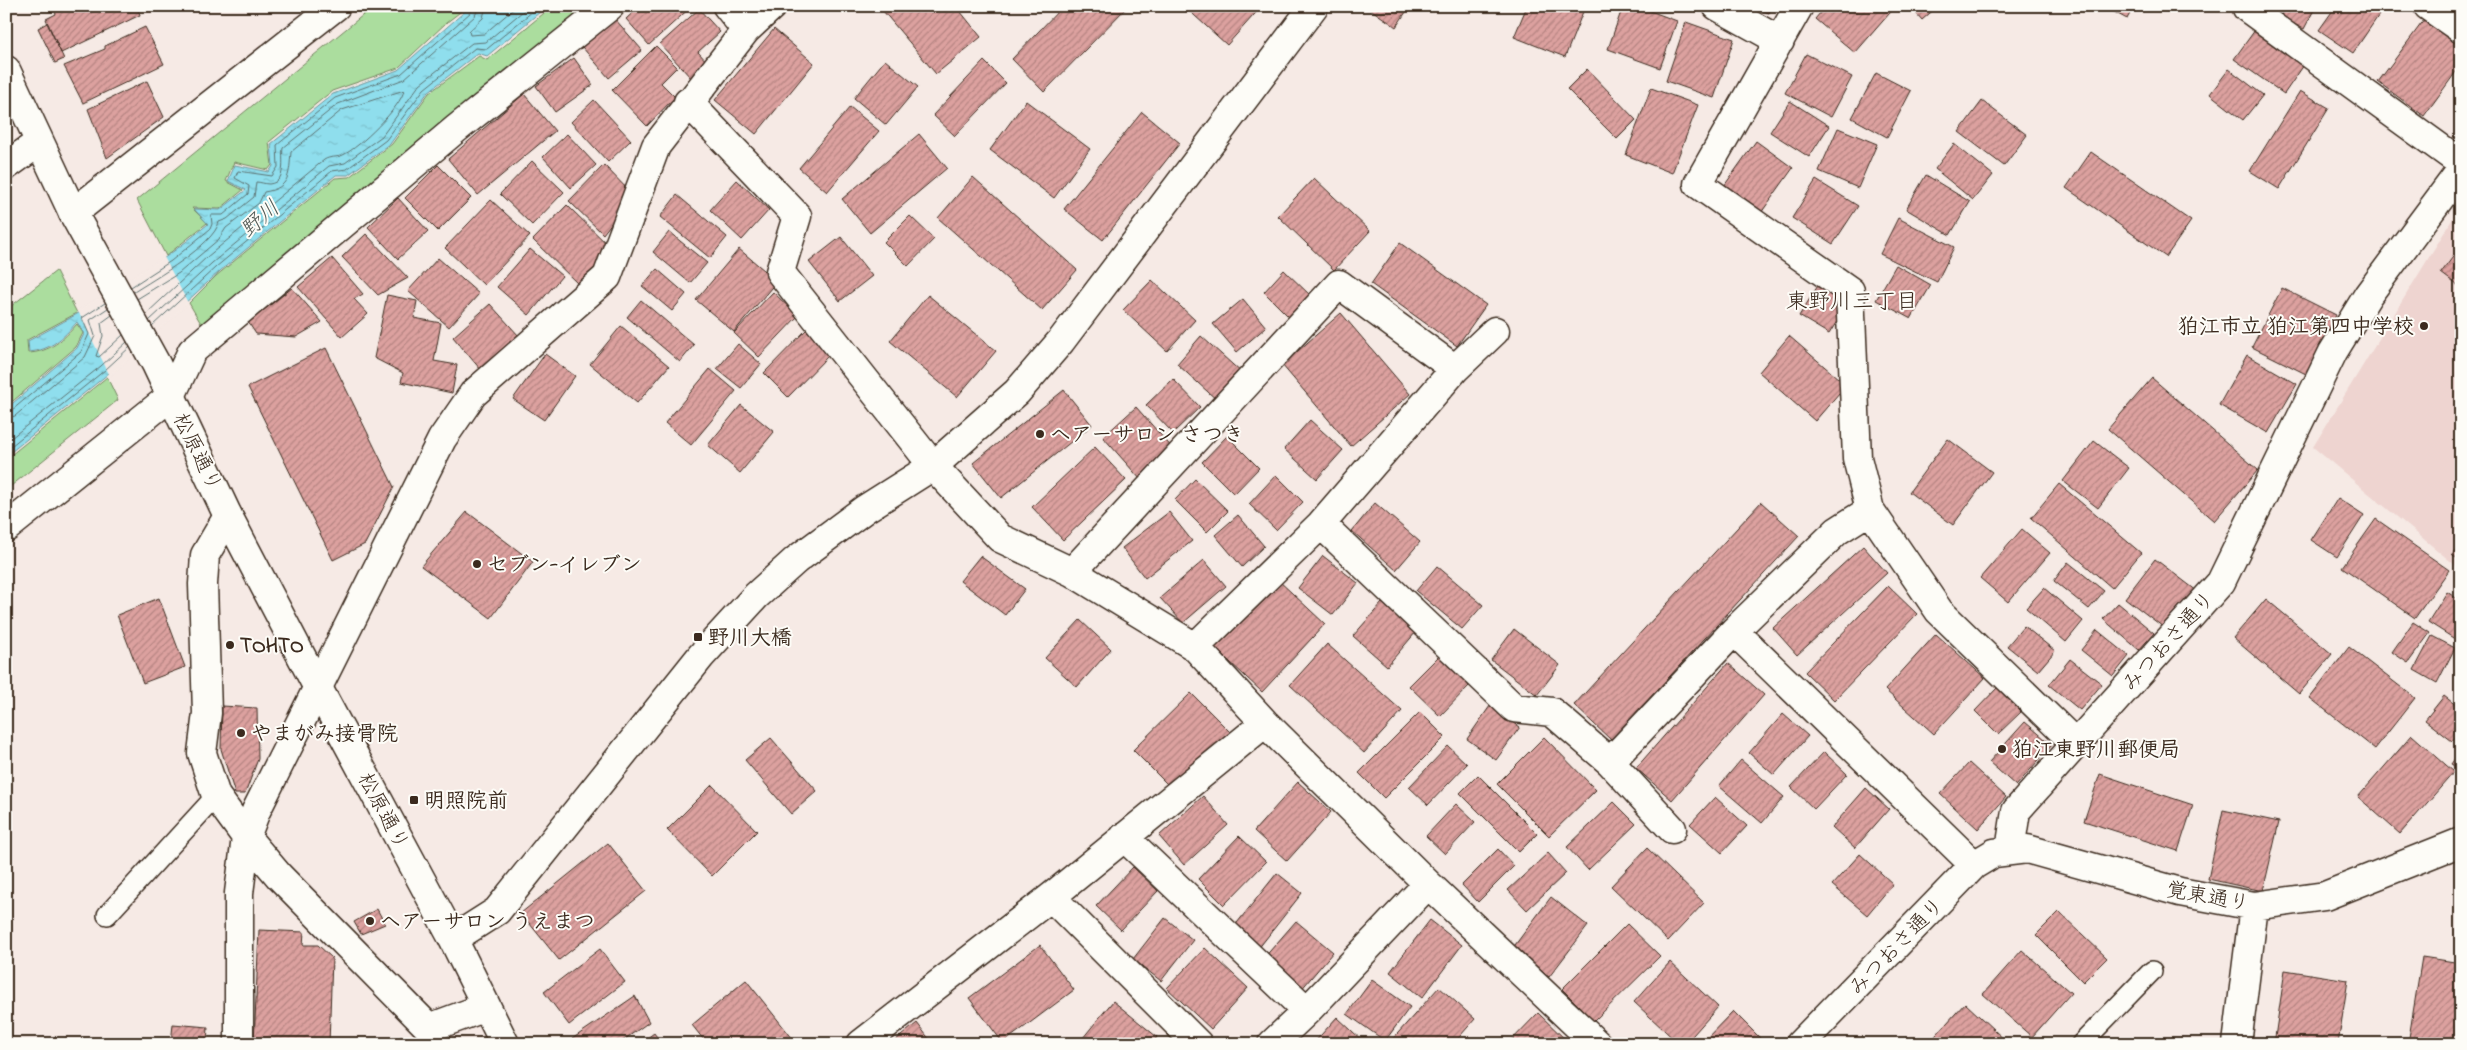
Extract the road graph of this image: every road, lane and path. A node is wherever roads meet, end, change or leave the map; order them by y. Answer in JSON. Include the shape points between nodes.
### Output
{"nodes":[{"id":1,"x":336,"y":6,"type":"edge"},
{"id":2,"x":610,"y":6,"type":"edge"},
{"id":3,"x":727,"y":6,"type":"edge"},
{"id":4,"x":772,"y":6,"type":"edge"},
{"id":5,"x":1314,"y":6,"type":"edge"},
{"id":6,"x":1717,"y":6,"type":"edge"},
{"id":7,"x":1799,"y":6,"type":"edge"},
{"id":8,"x":2428,"y":6,"type":"edge"},
{"id":9,"x":2247,"y":8,"type":"dead end"},
{"id":10,"x":2461,"y":29,"type":"edge"},
{"id":11,"x":746,"y":30,"type":"junction"},
{"id":12,"x":1780,"y":41,"type":"junction"},
{"id":13,"x":6,"y":70,"type":"edge"},
{"id":14,"x":688,"y":102,"type":"junction"},
{"id":15,"x":38,"y":142,"type":"junction"},
{"id":16,"x":2461,"y":162,"type":"edge"},
{"id":17,"x":6,"y":166,"type":"edge"},
{"id":18,"x":2461,"y":170,"type":"edge"},
{"id":19,"x":78,"y":223,"type":"junction"},
{"id":20,"x":1495,"y":332,"type":"dead end"},
{"id":21,"x":1456,"y":369,"type":"junction"},
{"id":22,"x":171,"y":396,"type":"junction"},
{"id":23,"x":933,"y":466,"type":"junction"},
{"id":24,"x":1870,"y":510,"type":"junction"},
{"id":25,"x":228,"y":516,"type":"junction"},
{"id":26,"x":1321,"y":524,"type":"junction"},
{"id":27,"x":6,"y":528,"type":"edge"},
{"id":28,"x":1072,"y":572,"type":"junction"},
{"id":29,"x":1734,"y":631,"type":"junction"},
{"id":30,"x":1195,"y":647,"type":"junction"},
{"id":31,"x":318,"y":688,"type":"junction"},
{"id":32,"x":1265,"y":723,"type":"junction"},
{"id":33,"x":2075,"y":743,"type":"junction"},
{"id":34,"x":1610,"y":762,"type":"junction"},
{"id":35,"x":216,"y":796,"type":"junction"},
{"id":36,"x":1672,"y":829,"type":"dead end"},
{"id":37,"x":246,"y":836,"type":"junction"},
{"id":38,"x":1124,"y":837,"type":"junction"},
{"id":39,"x":2461,"y":842,"type":"edge"},
{"id":40,"x":2010,"y":850,"type":"junction"},
{"id":41,"x":1974,"y":865,"type":"junction"},
{"id":42,"x":1428,"y":884,"type":"junction"},
{"id":43,"x":1051,"y":897,"type":"junction"},
{"id":44,"x":2254,"y":906,"type":"junction"},
{"id":45,"x":107,"y":915,"type":"dead end"},
{"id":46,"x":453,"y":939,"type":"junction"},
{"id":47,"x":2152,"y":971,"type":"dead end"},
{"id":48,"x":486,"y":1007,"type":"junction"},
{"id":49,"x":1307,"y":1012,"type":"junction"},
{"id":50,"x":239,"y":1044,"type":"edge"},
{"id":51,"x":505,"y":1044,"type":"edge"},
{"id":52,"x":861,"y":1044,"type":"edge"},
{"id":53,"x":1198,"y":1044,"type":"edge"},
{"id":54,"x":1272,"y":1044,"type":"edge"},
{"id":55,"x":1597,"y":1044,"type":"edge"},
{"id":56,"x":1800,"y":1044,"type":"edge"},
{"id":57,"x":2081,"y":1044,"type":"edge"},
{"id":58,"x":2236,"y":1044,"type":"edge"}],
"edges":[{"from":1,"to":19,"type":"street"},
{"from":2,"to":22,"type":"street","via":[[456,129],[192,351]]},
{"from":3,"to":11,"type":"street"},
{"from":4,"to":11,"type":"street"},
{"from":5,"to":23,"type":"street","via":[[1055,347],[1017,392]]},
{"from":6,"to":12,"type":"street"},
{"from":7,"to":12,"type":"street"},
{"from":8,"to":10,"type":"street"},
{"from":9,"to":16,"type":"street"},
{"from":11,"to":14,"type":"street"},
{"from":12,"to":24,"type":"street","via":[[1698,184],[1850,291],[1856,458]]},
{"from":13,"to":15,"type":"street"},
{"from":14,"to":23,"type":"street","via":[[797,216],[780,272]]},
{"from":14,"to":31,"type":"street","via":[[656,146],[608,277],[472,394],[442,439]]},
{"from":15,"to":17,"type":"street"},
{"from":15,"to":19,"type":"street"},
{"from":18,"to":33,"type":"street","name":"みつおさ通り","via":[[2374,287],[2332,352],[2221,582]]},
{"from":19,"to":22,"type":"street","name":"松原通り"},
{"from":20,"to":21,"type":"street"},
{"from":21,"to":26,"type":"street"},
{"from":21,"to":28,"type":"street","via":[[1339,284]]},
{"from":22,"to":25,"type":"street","name":"松原通り"},
{"from":22,"to":27,"type":"street"},
{"from":23,"to":28,"type":"street","via":[[1000,538]]},
{"from":23,"to":46,"type":"street","via":[[796,560],[756,596],[701,656],[497,911]]},
{"from":24,"to":29,"type":"street","via":[[1837,531]]},
{"from":24,"to":33,"type":"street","via":[[1939,611]]},
{"from":25,"to":31,"type":"street","name":"松原通り"},
{"from":25,"to":35,"type":"street","via":[[205,555],[203,584],[207,713],[202,753]]},
{"from":26,"to":30,"type":"street"},
{"from":26,"to":34,"type":"street","via":[[1514,708],[1552,712]]},
{"from":28,"to":30,"type":"street"},
{"from":29,"to":34,"type":"street"},
{"from":29,"to":41,"type":"street"},
{"from":30,"to":32,"type":"street"},
{"from":31,"to":37,"type":"street"},
{"from":31,"to":46,"type":"street","name":"松原通り"},
{"from":32,"to":38,"type":"street"},
{"from":32,"to":42,"type":"street"},
{"from":33,"to":40,"type":"street","name":"みつおさ通り","via":[[2016,811]]},
{"from":34,"to":36,"type":"street"},
{"from":35,"to":37,"type":"street"},
{"from":35,"to":45,"type":"lane"},
{"from":37,"to":48,"type":"street","via":[[279,876],[429,1028]]},
{"from":37,"to":50,"type":"street","via":[[238,893]]},
{"from":38,"to":43,"type":"street"},
{"from":38,"to":49,"type":"street"},
{"from":39,"to":44,"type":"street","name":"覚東通り","via":[[2325,896]]},
{"from":40,"to":41,"type":"street","name":"みつおさ通り","via":[[1994,853]]},
{"from":40,"to":44,"type":"street","name":"覚東通り","via":[[2040,851],[2180,892]]},
{"from":41,"to":56,"type":"street","name":"みつおさ通り"},
{"from":42,"to":49,"type":"street"},
{"from":42,"to":55,"type":"street"},
{"from":43,"to":52,"type":"street"},
{"from":43,"to":53,"type":"street"},
{"from":44,"to":58,"type":"street"},
{"from":46,"to":48,"type":"street","name":"松原通り"},
{"from":47,"to":57,"type":"lane"},
{"from":48,"to":51,"type":"street","name":"松原通り"},
{"from":49,"to":54,"type":"street"}]}
